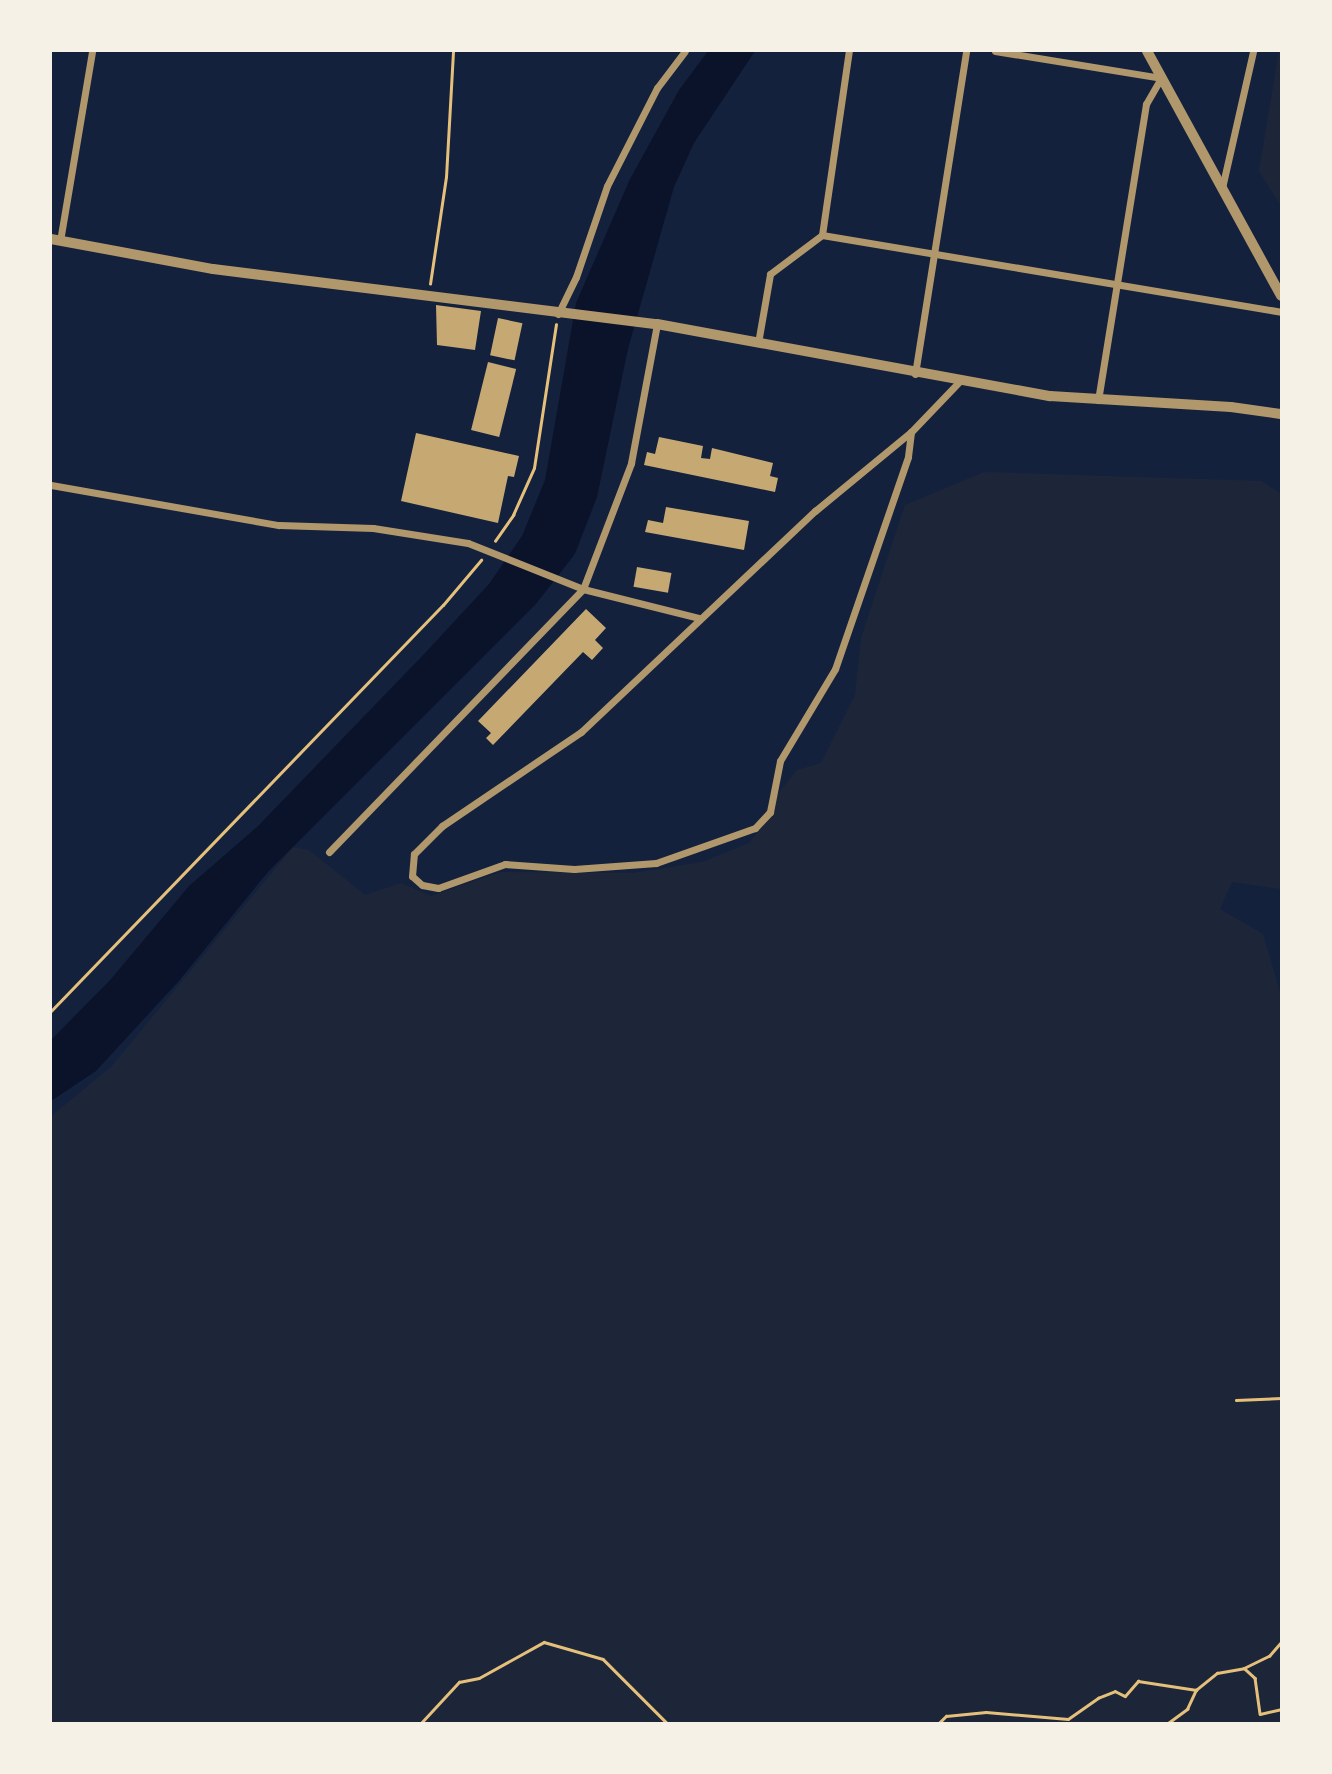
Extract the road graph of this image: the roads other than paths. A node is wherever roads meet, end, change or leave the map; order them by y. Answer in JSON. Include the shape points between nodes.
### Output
{"nodes":[{"id":1,"x":92,"y":51,"type":"edge"},
{"id":2,"x":685,"y":51,"type":"edge"},
{"id":3,"x":849,"y":51,"type":"edge"},
{"id":4,"x":966,"y":51,"type":"edge"},
{"id":5,"x":995,"y":51,"type":"edge"},
{"id":6,"x":1253,"y":51,"type":"edge"},
{"id":7,"x":1149,"y":52,"type":"edge"},
{"id":8,"x":1161,"y":78,"type":"junction"},
{"id":9,"x":1222,"y":188,"type":"junction"},
{"id":10,"x":821,"y":235,"type":"junction"},
{"id":11,"x":55,"y":240,"type":"edge"},
{"id":12,"x":934,"y":254,"type":"junction"},
{"id":13,"x":1116,"y":286,"type":"junction"},
{"id":14,"x":1281,"y":296,"type":"edge"},
{"id":15,"x":1281,"y":312,"type":"edge"},
{"id":16,"x":558,"y":314,"type":"junction"},
{"id":17,"x":657,"y":324,"type":"junction"},
{"id":18,"x":758,"y":342,"type":"junction"},
{"id":19,"x":915,"y":374,"type":"junction"},
{"id":20,"x":959,"y":382,"type":"junction"},
{"id":21,"x":1098,"y":400,"type":"junction"},
{"id":22,"x":1281,"y":414,"type":"edge"},
{"id":23,"x":911,"y":432,"type":"junction"},
{"id":24,"x":51,"y":485,"type":"edge"},
{"id":25,"x":583,"y":589,"type":"junction"},
{"id":26,"x":699,"y":618,"type":"junction"},
{"id":27,"x":329,"y":852,"type":"dead end"}],
"edges":[{"from":1,"to":11,"type":"street"},
{"from":2,"to":16,"type":"street","via":[[657,88],[607,186],[576,278]]},
{"from":3,"to":10,"type":"street"},
{"from":4,"to":12,"type":"street"},
{"from":5,"to":8,"type":"street"},
{"from":6,"to":9,"type":"street"},
{"from":7,"to":8,"type":"street"},
{"from":8,"to":9,"type":"street"},
{"from":8,"to":13,"type":"street","via":[[1146,104]]},
{"from":9,"to":14,"type":"street"},
{"from":10,"to":12,"type":"street"},
{"from":10,"to":18,"type":"street","via":[[770,274]]},
{"from":11,"to":16,"type":"street","via":[[213,269]]},
{"from":12,"to":13,"type":"street"},
{"from":12,"to":19,"type":"street"},
{"from":13,"to":15,"type":"street"},
{"from":13,"to":21,"type":"street"},
{"from":16,"to":17,"type":"street"},
{"from":17,"to":18,"type":"street"},
{"from":17,"to":25,"type":"street","via":[[631,463]]},
{"from":18,"to":19,"type":"street"},
{"from":19,"to":20,"type":"street"},
{"from":20,"to":21,"type":"street"},
{"from":20,"to":23,"type":"street"},
{"from":21,"to":22,"type":"street"},
{"from":23,"to":26,"type":"street","via":[[815,511]]},
{"from":23,"to":26,"type":"street","via":[[908,457],[835,669],[780,761],[770,812],[755,828],[656,863],[574,869],[505,864],[438,888],[422,885],[412,876],[414,854],[442,826],[581,732]]},
{"from":24,"to":25,"type":"street","via":[[279,525],[373,528],[468,543]]},
{"from":25,"to":26,"type":"street"},
{"from":25,"to":27,"type":"street"}]}
